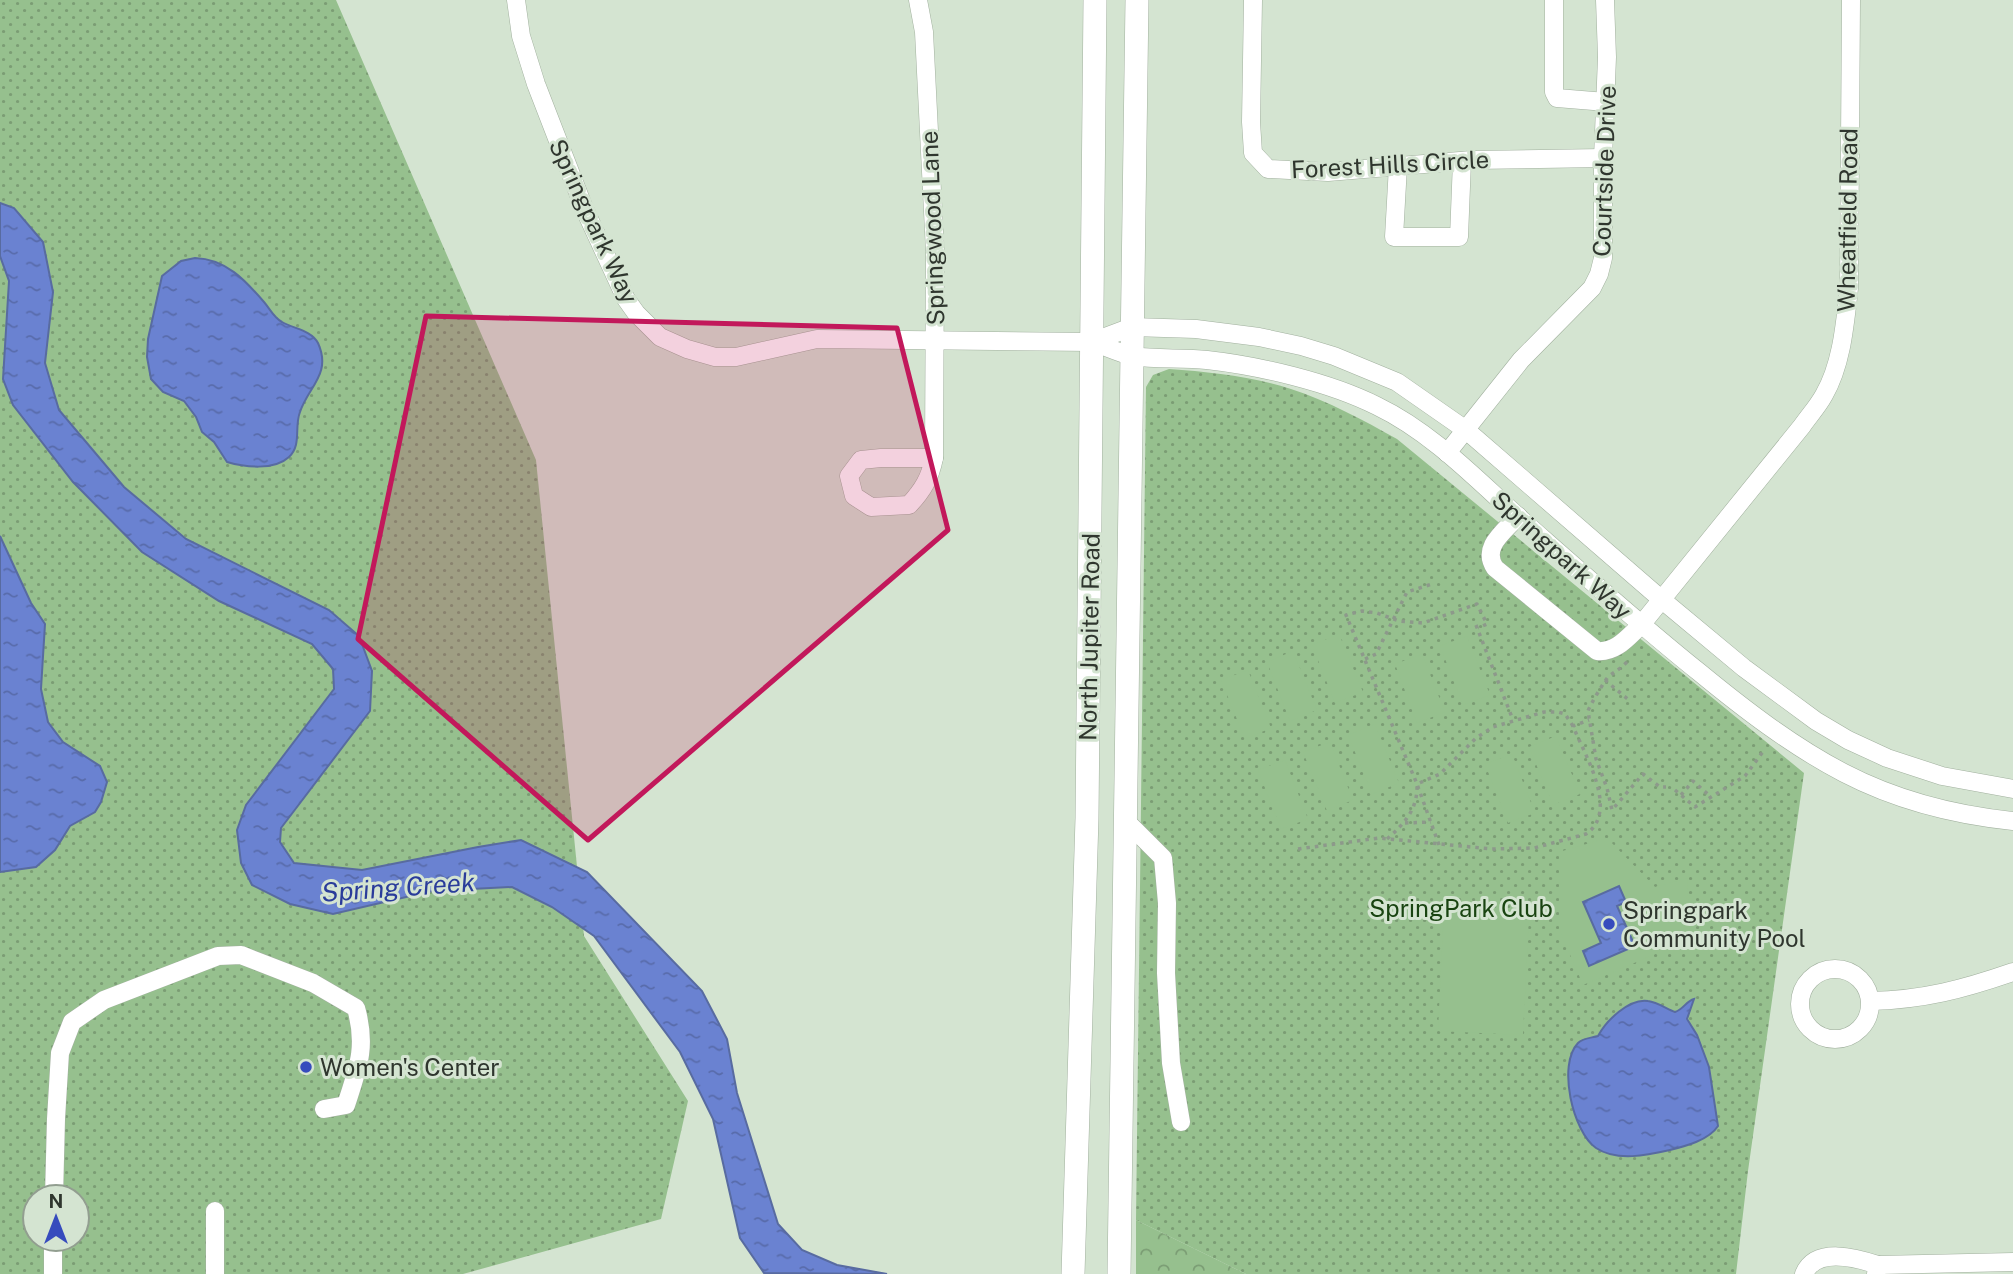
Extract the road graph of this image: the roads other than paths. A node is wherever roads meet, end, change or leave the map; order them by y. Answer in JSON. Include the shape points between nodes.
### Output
{"nodes":[{"id":1,"x":516,"y":0,"type":"edge"},
{"id":2,"x":918,"y":0,"type":"edge"},
{"id":3,"x":1095,"y":0,"type":"edge"},
{"id":4,"x":1137,"y":0,"type":"edge"},
{"id":5,"x":1252,"y":0,"type":"edge"},
{"id":6,"x":1553,"y":0,"type":"edge"},
{"id":7,"x":1605,"y":0,"type":"edge"},
{"id":8,"x":1851,"y":0,"type":"edge"},
{"id":9,"x":1606,"y":102,"type":"junction"},
{"id":10,"x":1603,"y":158,"type":"junction"},
{"id":11,"x":1462,"y":161,"type":"junction"},
{"id":12,"x":1398,"y":166,"type":"junction"},
{"id":13,"x":1132,"y":327,"type":"junction"},
{"id":14,"x":936,"y":340,"type":"junction"},
{"id":15,"x":1092,"y":342,"type":"junction"},
{"id":16,"x":1132,"y":356,"type":"junction"},
{"id":17,"x":1466,"y":430,"type":"junction"},
{"id":18,"x":1447,"y":453,"type":"junction"},
{"id":19,"x":934,"y":457,"type":"junction"},
{"id":20,"x":1518,"y":516,"type":"junction"},
{"id":21,"x":1661,"y":599,"type":"junction"},
{"id":22,"x":1641,"y":625,"type":"junction"},
{"id":23,"x":2013,"y":789,"type":"edge"},
{"id":24,"x":1087,"y":818,"type":"junction"},
{"id":25,"x":1124,"y":819,"type":"junction"},
{"id":26,"x":2013,"y":821,"type":"edge"},
{"id":27,"x":2013,"y":972,"type":"edge"},
{"id":28,"x":1870,"y":1001,"type":"junction"},
{"id":29,"x":324,"y":1109,"type":"dead end"},
{"id":30,"x":1181,"y":1122,"type":"dead end"},
{"id":31,"x":55,"y":1183,"type":"edge"},
{"id":32,"x":215,"y":1211,"type":"dead end"},
{"id":33,"x":53,"y":1253,"type":"edge"},
{"id":34,"x":2013,"y":1262,"type":"edge"},
{"id":35,"x":1877,"y":1269,"type":"edge"},
{"id":36,"x":53,"y":1274,"type":"edge"},
{"id":37,"x":215,"y":1274,"type":"edge"},
{"id":38,"x":1073,"y":1274,"type":"edge"},
{"id":39,"x":1119,"y":1274,"type":"edge"},
{"id":40,"x":1804,"y":1274,"type":"edge"}],
"edges":[{"from":1,"to":14,"type":"street","name":"Springpark Way","via":[[536,84],[590,220],[626,299],[660,337],[706,354],[736,357],[817,339]]},
{"from":2,"to":14,"type":"street","name":"Springwood Lane","via":[[924,32]]},
{"from":3,"to":15,"type":"main road","name":"North Jupiter Road"},
{"from":4,"to":13,"type":"main road","name":"North Jupiter Road"},
{"from":5,"to":12,"type":"street","name":"Forest Hills Circle","via":[[1251,122],[1254,153],[1268,169],[1328,172]]},
{"from":6,"to":9,"type":"street","via":[[1557,98]]},
{"from":7,"to":9,"type":"street","name":"Courtside Drive"},
{"from":8,"to":21,"type":"street","name":"Wheatfield Road","via":[[1849,288],[1835,367],[1825,394],[1802,426]]},
{"from":9,"to":10,"type":"street","name":"Courtside Drive"},
{"from":10,"to":11,"type":"street","name":"Forest Hills Circle"},
{"from":10,"to":17,"type":"street","name":"Courtside Drive","via":[[1603,258],[1592,288],[1521,360]]},
{"from":11,"to":12,"type":"street","name":"Forest Hills Circle"},
{"from":11,"to":12,"type":"street","via":[[1459,237],[1394,237]]},
{"from":13,"to":15,"type":"street","name":"Springpark Way"},
{"from":13,"to":16,"type":"main road","name":"North Jupiter Road"},
{"from":13,"to":17,"type":"street","name":"Springpark Way","via":[[1259,337],[1334,356],[1397,382]]},
{"from":14,"to":15,"type":"street","name":"Springpark Way"},
{"from":14,"to":19,"type":"street","name":"Springwood Lane"},
{"from":15,"to":16,"type":"street","name":"Springpark Way"},
{"from":15,"to":24,"type":"main road","name":"North Jupiter Road"},
{"from":16,"to":18,"type":"street","name":"Springpark Way","via":[[1203,359],[1319,384],[1377,405]]},
{"from":16,"to":25,"type":"main road","name":"North Jupiter Road"},
{"from":17,"to":18,"type":"street","name":"Courtside Drive"},
{"from":17,"to":21,"type":"street","name":"Springpark Way"},
{"from":18,"to":20,"type":"street","name":"Springpark Way"},
{"from":19,"to":19,"type":"street","name":"Springwood Lane","via":[[923,491],[909,505],[871,507],[854,496],[849,476],[861,460]]},
{"from":20,"to":22,"type":"street","name":"Springpark Way"},
{"from":20,"to":22,"type":"street","name":"Wheatfield Road","via":[[1490,548],[1495,568],[1597,651],[1614,648]]},
{"from":21,"to":22,"type":"street","name":"Wheatfield Road"},
{"from":21,"to":23,"type":"street","name":"Springpark Way","via":[[1744,668],[1847,740],[1942,776]]},
{"from":22,"to":26,"type":"street","name":"Springpark Way","via":[[1768,725],[1843,773],[1935,808]]},
{"from":24,"to":25,"type":"main road"},
{"from":24,"to":38,"type":"main road","name":"North Jupiter Road"},
{"from":25,"to":30,"type":"street","via":[[1163,858],[1171,1063]]},
{"from":25,"to":39,"type":"main road","name":"North Jupiter Road"},
{"from":27,"to":28,"type":"street","via":[[1924,998]]},
{"from":28,"to":28,"type":"street","via":[[1868,1018],[1858,1031],[1842,1039],[1825,1038],[1810,1030],[1801,1016],[1799,999],[1819,972],[1836,969],[1852,973],[1865,985]]},
{"from":29,"to":31,"type":"street","via":[[346,1105],[357,1072],[362,1030],[356,1008],[313,983],[241,955],[218,956],[104,1000],[72,1022],[60,1054]]},
{"from":32,"to":37,"type":"street"},
{"from":33,"to":36,"type":"street"},
{"from":34,"to":35,"type":"street"},
{"from":35,"to":40,"type":"street","via":[[1842,1255],[1824,1258]]}]}
